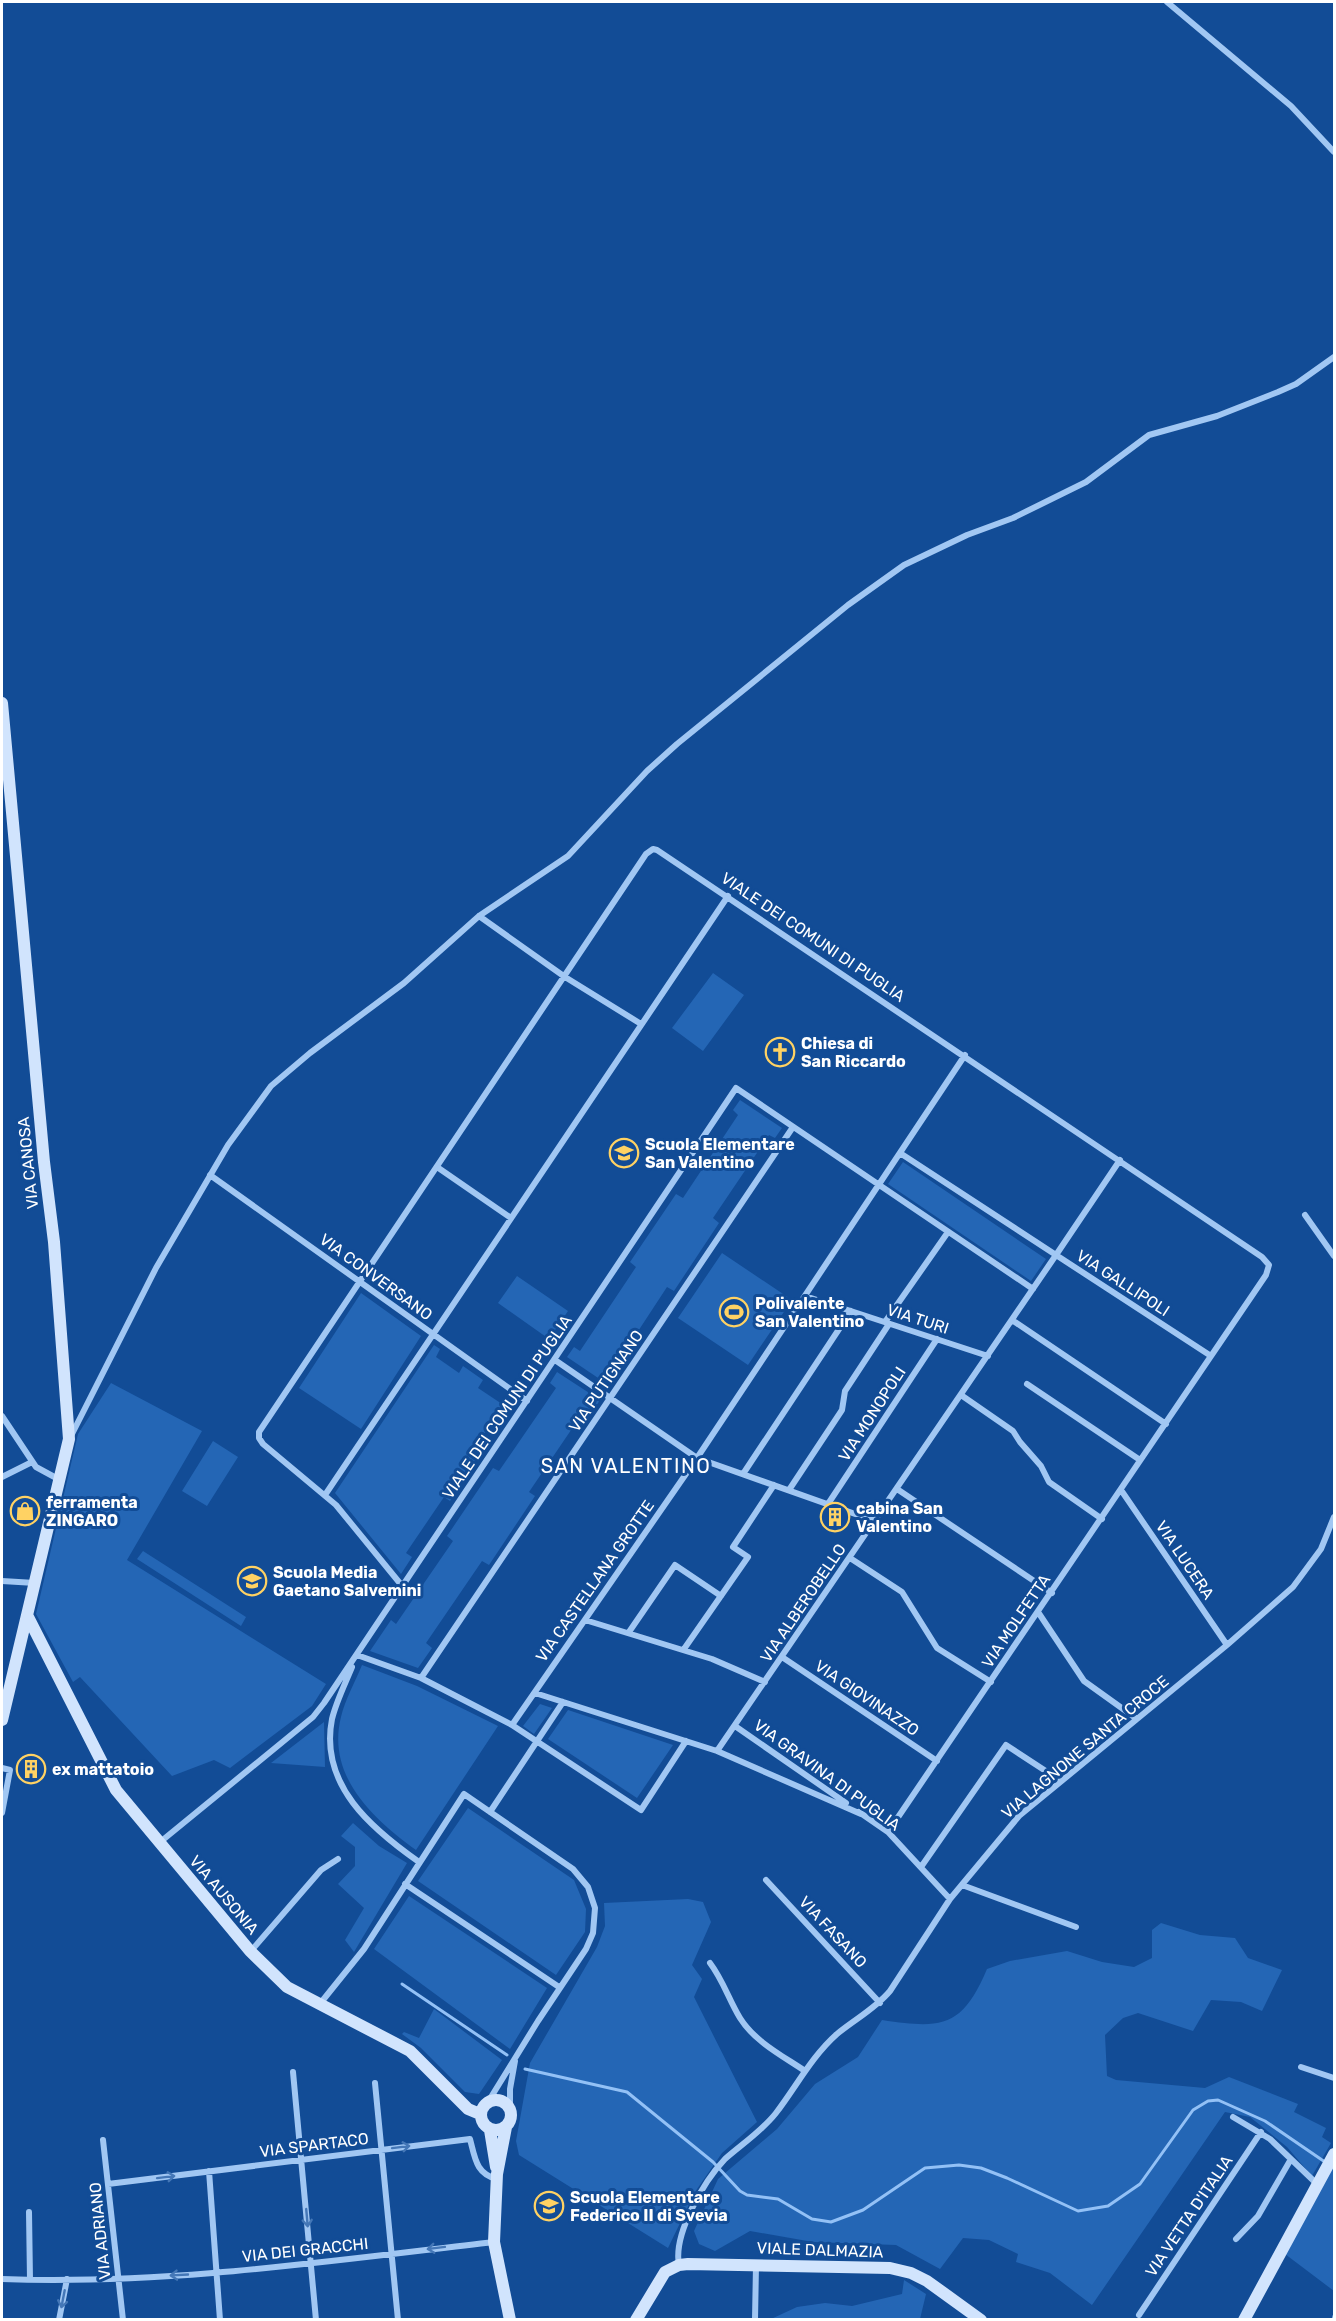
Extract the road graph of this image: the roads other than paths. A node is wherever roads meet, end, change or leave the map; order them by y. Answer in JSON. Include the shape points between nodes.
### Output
{"nodes":[{"id":1,"x":1167,"y":2,"type":"edge"},
{"id":2,"x":1335,"y":152,"type":"edge"},
{"id":3,"x":1335,"y":357,"type":"edge"},
{"id":4,"x":2,"y":703,"type":"edge"},
{"id":5,"x":728,"y":896,"type":"junction"},
{"id":6,"x":479,"y":916,"type":"junction"},
{"id":7,"x":565,"y":976,"type":"junction"},
{"id":8,"x":641,"y":1024,"type":"junction"},
{"id":9,"x":965,"y":1055,"type":"junction"},
{"id":10,"x":793,"y":1127,"type":"junction"},
{"id":11,"x":900,"y":1153,"type":"junction"},
{"id":12,"x":1120,"y":1160,"type":"junction"},
{"id":13,"x":437,"y":1167,"type":"junction"},
{"id":14,"x":210,"y":1175,"type":"junction"},
{"id":15,"x":878,"y":1186,"type":"junction"},
{"id":16,"x":1305,"y":1215,"type":"dead end"},
{"id":17,"x":511,"y":1218,"type":"junction"},
{"id":18,"x":948,"y":1232,"type":"junction"},
{"id":19,"x":1056,"y":1255,"type":"junction"},
{"id":20,"x":1335,"y":1256,"type":"edge"},
{"id":21,"x":360,"y":1281,"type":"junction"},
{"id":22,"x":1033,"y":1288,"type":"junction"},
{"id":23,"x":805,"y":1296,"type":"junction"},
{"id":24,"x":851,"y":1311,"type":"junction"},
{"id":25,"x":1012,"y":1320,"type":"junction"},
{"id":26,"x":887,"y":1323,"type":"junction"},
{"id":27,"x":433,"y":1334,"type":"junction"},
{"id":28,"x":937,"y":1339,"type":"junction"},
{"id":29,"x":988,"y":1356,"type":"junction"},
{"id":30,"x":1211,"y":1356,"type":"junction"},
{"id":31,"x":555,"y":1360,"type":"junction"},
{"id":32,"x":1026,"y":1384,"type":"dead end"},
{"id":33,"x":961,"y":1395,"type":"junction"},
{"id":34,"x":611,"y":1398,"type":"junction"},
{"id":35,"x":527,"y":1401,"type":"junction"},
{"id":36,"x":2,"y":1416,"type":"edge"},
{"id":37,"x":1166,"y":1424,"type":"junction"},
{"id":38,"x":69,"y":1440,"type":"junction"},
{"id":39,"x":697,"y":1458,"type":"junction"},
{"id":40,"x":1140,"y":1460,"type":"junction"},
{"id":41,"x":32,"y":1462,"type":"junction"},
{"id":42,"x":743,"y":1474,"type":"junction"},
{"id":43,"x":2,"y":1477,"type":"edge"},
{"id":44,"x":60,"y":1480,"type":"junction"},
{"id":45,"x":774,"y":1485,"type":"junction"},
{"id":46,"x":897,"y":1489,"type":"junction"},
{"id":47,"x":789,"y":1490,"type":"junction"},
{"id":48,"x":1121,"y":1490,"type":"junction"},
{"id":49,"x":326,"y":1495,"type":"junction"},
{"id":50,"x":828,"y":1504,"type":"junction"},
{"id":51,"x":1335,"y":1517,"type":"edge"},
{"id":52,"x":1102,"y":1519,"type":"junction"},
{"id":53,"x":876,"y":1521,"type":"junction"},
{"id":54,"x":1333,"y":1531,"type":"edge"},
{"id":55,"x":850,"y":1558,"type":"junction"},
{"id":56,"x":2,"y":1581,"type":"edge"},
{"id":57,"x":35,"y":1583,"type":"junction"},
{"id":58,"x":404,"y":1587,"type":"junction"},
{"id":59,"x":1052,"y":1593,"type":"junction"},
{"id":60,"x":721,"y":1596,"type":"junction"},
{"id":61,"x":1038,"y":1612,"type":"junction"},
{"id":62,"x":27,"y":1616,"type":"junction"},
{"id":63,"x":585,"y":1620,"type":"junction"},
{"id":64,"x":629,"y":1632,"type":"junction"},
{"id":65,"x":1227,"y":1645,"type":"junction"},
{"id":66,"x":684,"y":1650,"type":"junction"},
{"id":67,"x":357,"y":1656,"type":"junction"},
{"id":68,"x":782,"y":1657,"type":"junction"},
{"id":69,"x":421,"y":1678,"type":"junction"},
{"id":70,"x":765,"y":1682,"type":"junction"},
{"id":71,"x":991,"y":1682,"type":"junction"},
{"id":72,"x":535,"y":1693,"type":"junction"},
{"id":73,"x":563,"y":1702,"type":"junction"},
{"id":74,"x":1137,"y":1719,"type":"junction"},
{"id":75,"x":2,"y":1720,"type":"edge"},
{"id":76,"x":512,"y":1725,"type":"junction"},
{"id":77,"x":735,"y":1726,"type":"junction"},
{"id":78,"x":537,"y":1741,"type":"junction"},
{"id":79,"x":686,"y":1741,"type":"junction"},
{"id":80,"x":717,"y":1751,"type":"junction"},
{"id":81,"x":936,"y":1761,"type":"junction"},
{"id":82,"x":2,"y":1768,"type":"edge"},
{"id":83,"x":1061,"y":1781,"type":"junction"},
{"id":84,"x":490,"y":1812,"type":"junction"},
{"id":85,"x":2,"y":1813,"type":"edge"},
{"id":86,"x":861,"y":1814,"type":"junction"},
{"id":87,"x":888,"y":1832,"type":"junction"},
{"id":88,"x":158,"y":1843,"type":"junction"},
{"id":89,"x":338,"y":1859,"type":"dead end"},
{"id":90,"x":419,"y":1862,"type":"junction"},
{"id":91,"x":921,"y":1867,"type":"junction"},
{"id":92,"x":766,"y":1880,"type":"dead end"},
{"id":93,"x":405,"y":1884,"type":"junction"},
{"id":94,"x":962,"y":1886,"type":"junction"},
{"id":95,"x":950,"y":1899,"type":"junction"},
{"id":96,"x":1076,"y":1927,"type":"dead end"},
{"id":97,"x":250,"y":1951,"type":"junction"},
{"id":98,"x":710,"y":1964,"type":"dead end"},
{"id":99,"x":560,"y":1987,"type":"junction"},
{"id":100,"x":880,"y":2003,"type":"junction"},
{"id":101,"x":319,"y":2005,"type":"junction"},
{"id":102,"x":516,"y":2058,"type":"junction"},
{"id":103,"x":1301,"y":2067,"type":"dead end"},
{"id":104,"x":806,"y":2071,"type":"junction"},
{"id":105,"x":293,"y":2072,"type":"dead end"},
{"id":106,"x":1335,"y":2078,"type":"edge"},
{"id":107,"x":375,"y":2083,"type":"dead end"},
{"id":108,"x":489,"y":2102,"type":"junction"},
{"id":109,"x":510,"y":2110,"type":"junction"},
{"id":110,"x":480,"y":2114,"type":"junction"},
{"id":111,"x":1233,"y":2116,"type":"dead end"},
{"id":112,"x":506,"y":2127,"type":"junction"},
{"id":113,"x":490,"y":2130,"type":"junction"},
{"id":114,"x":1261,"y":2132,"type":"junction"},
{"id":115,"x":103,"y":2140,"type":"dead end"},
{"id":116,"x":381,"y":2150,"type":"junction"},
{"id":117,"x":1335,"y":2154,"type":"edge"},
{"id":118,"x":1291,"y":2159,"type":"junction"},
{"id":119,"x":302,"y":2160,"type":"junction"},
{"id":120,"x":209,"y":2171,"type":"junction"},
{"id":121,"x":497,"y":2176,"type":"junction"},
{"id":122,"x":108,"y":2184,"type":"junction"},
{"id":123,"x":1317,"y":2185,"type":"junction"},
{"id":124,"x":29,"y":2212,"type":"dead end"},
{"id":125,"x":1236,"y":2239,"type":"dead end"},
{"id":126,"x":494,"y":2242,"type":"junction"},
{"id":127,"x":391,"y":2253,"type":"junction"},
{"id":128,"x":311,"y":2263,"type":"junction"},
{"id":129,"x":756,"y":2264,"type":"junction"},
{"id":130,"x":679,"y":2265,"type":"junction"},
{"id":131,"x":217,"y":2272,"type":"junction"},
{"id":132,"x":118,"y":2278,"type":"junction"},
{"id":133,"x":2,"y":2279,"type":"edge"},
{"id":134,"x":67,"y":2279,"type":"junction"},
{"id":135,"x":30,"y":2280,"type":"junction"},
{"id":136,"x":1139,"y":2315,"type":"dead end"},
{"id":137,"x":60,"y":2319,"type":"edge"},
{"id":138,"x":123,"y":2319,"type":"edge"},
{"id":139,"x":220,"y":2319,"type":"edge"},
{"id":140,"x":316,"y":2319,"type":"edge"},
{"id":141,"x":398,"y":2319,"type":"edge"},
{"id":142,"x":510,"y":2319,"type":"edge"},
{"id":143,"x":636,"y":2319,"type":"edge"},
{"id":144,"x":755,"y":2319,"type":"edge"},
{"id":145,"x":981,"y":2319,"type":"edge"},
{"id":146,"x":1244,"y":2319,"type":"edge"}],
"edges":[{"from":1,"to":2,"type":"street","via":[[1291,106]]},
{"from":3,"to":6,"type":"street","via":[[1278,392],[1217,416],[1149,435],[1086,482],[904,565],[848,605],[677,744],[568,856]]},
{"from":4,"to":38,"type":"main road","name":"VIA CANOSA"},
{"from":5,"to":7,"type":"street","name":"VIALE DEI COMUNI DI PUGLIA","via":[[653,849]]},
{"from":5,"to":8,"type":"street"},
{"from":5,"to":9,"type":"street","name":"VIALE DEI COMUNI DI PUGLIA"},
{"from":6,"to":7,"type":"street"},
{"from":6,"to":14,"type":"street","via":[[404,983],[271,1086]]},
{"from":7,"to":8,"type":"street"},
{"from":7,"to":13,"type":"street"},
{"from":8,"to":17,"type":"street"},
{"from":9,"to":11,"type":"street"},
{"from":9,"to":12,"type":"street","name":"VIALE DEI COMUNI DI PUGLIA"},
{"from":10,"to":15,"type":"street","name":"VIALE DEI COMUNI DI PUGLIA"},
{"from":10,"to":31,"type":"street","name":"VIALE DEI COMUNI DI PUGLIA","via":[[736,1088]]},
{"from":10,"to":34,"type":"street","name":"VIA PUTIGNANO"},
{"from":11,"to":15,"type":"street","name":"VIA CASTELLANA GROTTE"},
{"from":11,"to":19,"type":"street"},
{"from":12,"to":19,"type":"street"},
{"from":12,"to":30,"type":"street","name":"VIALE DEI COMUNI DI PUGLIA","via":[[1269,1265]]},
{"from":13,"to":17,"type":"street"},
{"from":13,"to":21,"type":"street"},
{"from":14,"to":21,"type":"street","name":"VIA CONVERSANO"},
{"from":14,"to":38,"type":"street","via":[[156,1268]]},
{"from":15,"to":18,"type":"street","name":"VIALE DEI COMUNI DI PUGLIA"},
{"from":15,"to":23,"type":"street","name":"VIA CASTELLANA GROTTE"},
{"from":16,"to":20,"type":"street"},
{"from":17,"to":27,"type":"street"},
{"from":18,"to":22,"type":"street","name":"VIALE DEI COMUNI DI PUGLIA"},
{"from":18,"to":26,"type":"street"},
{"from":19,"to":22,"type":"street","name":"VIA GALLIPOLI"},
{"from":19,"to":30,"type":"street","name":"VIA GALLIPOLI"},
{"from":21,"to":27,"type":"street","name":"VIA CONVERSANO"},
{"from":21,"to":49,"type":"street","via":[[259,1432],[263,1444]]},
{"from":22,"to":25,"type":"street","name":"VIA GALLIPOLI"},
{"from":23,"to":24,"type":"street","name":"VIA TURI"},
{"from":23,"to":39,"type":"street","name":"VIA CASTELLANA GROTTE"},
{"from":24,"to":26,"type":"street","name":"VIA TURI"},
{"from":24,"to":42,"type":"street"},
{"from":25,"to":29,"type":"street","name":"VIA ALBEROBELLO"},
{"from":25,"to":37,"type":"street"},
{"from":26,"to":28,"type":"street","name":"VIA TURI"},
{"from":26,"to":47,"type":"street","via":[[845,1391],[842,1410]]},
{"from":27,"to":35,"type":"street","name":"VIA CONVERSANO"},
{"from":27,"to":49,"type":"street"},
{"from":28,"to":29,"type":"street","name":"VIA TURI"},
{"from":28,"to":50,"type":"street","name":"VIA MONOPOLI"},
{"from":29,"to":33,"type":"street","name":"VIA ALBEROBELLO"},
{"from":30,"to":37,"type":"street"},
{"from":31,"to":34,"type":"street"},
{"from":31,"to":35,"type":"street","name":"VIALE DEI COMUNI DI PUGLIA"},
{"from":32,"to":40,"type":"street"},
{"from":33,"to":46,"type":"street","name":"VIA ALBEROBELLO"},
{"from":33,"to":52,"type":"street","via":[[1013,1431],[1049,1482]]},
{"from":34,"to":39,"type":"street"},
{"from":34,"to":69,"type":"street","name":"VIA PUTIGNANO"},
{"from":35,"to":58,"type":"street","name":"VIALE DEI COMUNI DI PUGLIA"},
{"from":36,"to":41,"type":"street"},
{"from":37,"to":40,"type":"street","name":"VIA MOLFETTA"},
{"from":38,"to":44,"type":"main road","name":"VIA CANOSA"},
{"from":39,"to":42,"type":"street"},
{"from":39,"to":63,"type":"street","name":"VIA CASTELLANA GROTTE"},
{"from":40,"to":48,"type":"street","name":"VIA MOLFETTA"},
{"from":41,"to":43,"type":"street"},
{"from":41,"to":44,"type":"street"},
{"from":42,"to":45,"type":"street"},
{"from":44,"to":57,"type":"main road","name":"VIA CANOSA"},
{"from":45,"to":47,"type":"street"},
{"from":45,"to":60,"type":"street","via":[[733,1547],[748,1557]]},
{"from":46,"to":53,"type":"street","name":"VIA ALBEROBELLO"},
{"from":46,"to":59,"type":"street"},
{"from":47,"to":50,"type":"street"},
{"from":48,"to":52,"type":"street","name":"VIA MOLFETTA"},
{"from":48,"to":65,"type":"street","name":"VIA LUCERA"},
{"from":49,"to":58,"type":"street"},
{"from":50,"to":53,"type":"street"},
{"from":51,"to":54,"type":"street","name":"VIA LAGNONE SANTA CROCE"},
{"from":52,"to":59,"type":"street","name":"VIA MOLFETTA"},
{"from":53,"to":55,"type":"street","name":"VIA ALBEROBELLO"},
{"from":54,"to":65,"type":"street","name":"VIA LAGNONE SANTA CROCE","via":[[1293,1587]]},
{"from":55,"to":68,"type":"street","name":"VIA ALBEROBELLO"},
{"from":55,"to":71,"type":"street","via":[[902,1592],[937,1648]]},
{"from":56,"to":57,"type":"street"},
{"from":57,"to":62,"type":"main road","name":"VIA CANOSA"},
{"from":58,"to":67,"type":"street","name":"VIALE DEI COMUNI DI PUGLIA"},
{"from":59,"to":61,"type":"street","name":"VIA MOLFETTA"},
{"from":60,"to":64,"type":"street","via":[[675,1565]]},
{"from":60,"to":66,"type":"street"},
{"from":61,"to":71,"type":"street","name":"VIA MOLFETTA"},
{"from":61,"to":74,"type":"street","via":[[1084,1681]]},
{"from":62,"to":75,"type":"main road","name":"VIA CANOSA"},
{"from":62,"to":88,"type":"main road","name":"VIA AUSONIA","via":[[116,1790]]},
{"from":63,"to":64,"type":"street"},
{"from":63,"to":72,"type":"street","name":"VIA CASTELLANA GROTTE"},
{"from":64,"to":66,"type":"street"},
{"from":65,"to":74,"type":"street","name":"VIA LAGNONE SANTA CROCE"},
{"from":66,"to":70,"type":"street"},
{"from":67,"to":69,"type":"street"},
{"from":67,"to":88,"type":"street","name":"VIALE DEI COMUNI DI PUGLIA","via":[[313,1717]]},
{"from":67,"to":90,"type":"street","via":[[332,1723],[334,1765],[362,1816]]},
{"from":68,"to":70,"type":"street","name":"VIA ALBEROBELLO"},
{"from":68,"to":81,"type":"street","name":"VIA GIOVINAZZO"},
{"from":69,"to":76,"type":"street"},
{"from":70,"to":77,"type":"street","name":"VIA ALBEROBELLO"},
{"from":71,"to":81,"type":"street","name":"VIA MOLFETTA"},
{"from":72,"to":73,"type":"street"},
{"from":72,"to":76,"type":"street","name":"VIA CASTELLANA GROTTE"},
{"from":73,"to":78,"type":"street"},
{"from":73,"to":79,"type":"street"},
{"from":74,"to":83,"type":"street","name":"VIA LAGNONE SANTA CROCE"},
{"from":76,"to":78,"type":"street"},
{"from":77,"to":80,"type":"street","name":"VIA ALBEROBELLO"},
{"from":77,"to":86,"type":"street","name":"VIA GRAVINA DI PUGLIA"},
{"from":78,"to":79,"type":"street","via":[[640,1810]]},
{"from":78,"to":84,"type":"street"},
{"from":79,"to":80,"type":"street"},
{"from":80,"to":86,"type":"street"},
{"from":81,"to":87,"type":"street","name":"VIA MOLFETTA"},
{"from":82,"to":85,"type":"street","via":[[10,1770]]},
{"from":83,"to":91,"type":"street","via":[[1006,1745]]},
{"from":83,"to":94,"type":"street","name":"VIA LAGNONE SANTA CROCE","via":[[1019,1816]]},
{"from":84,"to":90,"type":"street","via":[[464,1794]]},
{"from":84,"to":99,"type":"street","via":[[573,1869],[591,1894],[593,1933]]},
{"from":86,"to":87,"type":"street","name":"VIA GRAVINA DI PUGLIA"},
{"from":87,"to":91,"type":"street","name":"VIA GRAVINA DI PUGLIA"},
{"from":88,"to":97,"type":"main road","name":"VIA AUSONIA"},
{"from":89,"to":97,"type":"street","via":[[321,1870]]},
{"from":90,"to":93,"type":"street"},
{"from":91,"to":95,"type":"street","name":"VIA GRAVINA DI PUGLIA"},
{"from":92,"to":100,"type":"street","name":"VIA FASANO"},
{"from":93,"to":99,"type":"street"},
{"from":93,"to":101,"type":"street","via":[[364,1949]]},
{"from":94,"to":95,"type":"street","name":"VIA LAGNONE SANTA CROCE"},
{"from":94,"to":96,"type":"street"},
{"from":95,"to":100,"type":"street","name":"VIA LAGNONE SANTA CROCE","via":[[918,1953]]},
{"from":97,"to":101,"type":"main road","name":"VIA AUSONIA","via":[[287,1987]]},
{"from":98,"to":104,"type":"street","via":[[719,1974],[740,2018],[756,2037]]},
{"from":99,"to":102,"type":"street"},
{"from":100,"to":104,"type":"street","name":"VIA LAGNONE SANTA CROCE","via":[[836,2035]]},
{"from":101,"to":110,"type":"main road","name":"VIA AUSONIA","via":[[410,2051],[468,2109]]},
{"from":102,"to":108,"type":"street"},
{"from":102,"to":109,"type":"street"},
{"from":103,"to":106,"type":"street"},
{"from":104,"to":130,"type":"street","name":"VIA LAGNONE SANTA CROCE","via":[[774,2115],[712,2175],[679,2239]]},
{"from":105,"to":119,"type":"street"},
{"from":107,"to":116,"type":"street"},
{"from":108,"to":109,"type":"main road","via":[[499,2100]]},
{"from":108,"to":110,"type":"main road"},
{"from":109,"to":112,"type":"main road","via":[[511,2119]]},
{"from":110,"to":113,"type":"main road","via":[[482,2123]]},
{"from":111,"to":114,"type":"street"},
{"from":112,"to":113,"type":"main road"},
{"from":112,"to":121,"type":"main road"},
{"from":113,"to":121,"type":"main road"},
{"from":114,"to":118,"type":"street"},
{"from":114,"to":136,"type":"street","name":"VIA VETTA D'ITALIA"},
{"from":115,"to":122,"type":"street","name":"VIA ADRIANO"},
{"from":116,"to":119,"type":"street","name":"VIA SPARTACO"},
{"from":116,"to":121,"type":"street","name":"VIA SPARTACO","one_way":true,"via":[[470,2139],[477,2167],[487,2177]]},
{"from":116,"to":127,"type":"street"},
{"from":117,"to":123,"type":"main road"},
{"from":118,"to":123,"type":"street"},
{"from":118,"to":125,"type":"street","via":[[1258,2216]]},
{"from":119,"to":120,"type":"street","name":"VIA SPARTACO"},
{"from":119,"to":128,"type":"street","one_way":true},
{"from":122,"to":120,"type":"street","name":"VIA SPARTACO","one_way":true},
{"from":120,"to":131,"type":"street"},
{"from":121,"to":126,"type":"main road"},
{"from":122,"to":132,"type":"street","name":"VIA ADRIANO"},
{"from":123,"to":146,"type":"main road"},
{"from":124,"to":135,"type":"street"},
{"from":126,"to":127,"type":"street","name":"VIA DEI GRACCHI","one_way":true},
{"from":126,"to":142,"type":"main road"},
{"from":127,"to":128,"type":"street","name":"VIA DEI GRACCHI"},
{"from":127,"to":141,"type":"street"},
{"from":128,"to":131,"type":"street","name":"VIA DEI GRACCHI"},
{"from":128,"to":140,"type":"street"},
{"from":129,"to":130,"type":"main road","name":"VIALE DALMAZIA"},
{"from":129,"to":144,"type":"street"},
{"from":129,"to":145,"type":"main road","name":"VIALE DALMAZIA","via":[[867,2266],[903,2271],[937,2288]]},
{"from":130,"to":143,"type":"main road","via":[[665,2272]]},
{"from":131,"to":132,"type":"street","name":"VIA DEI GRACCHI","one_way":true},
{"from":131,"to":139,"type":"street"},
{"from":132,"to":134,"type":"street","name":"VIA DEI GRACCHI"},
{"from":132,"to":138,"type":"street","name":"VIA ADRIANO"},
{"from":133,"to":135,"type":"street","name":"VIA DEI GRACCHI"},
{"from":134,"to":135,"type":"street","name":"VIA DEI GRACCHI"},
{"from":134,"to":137,"type":"street","one_way":true}]}
